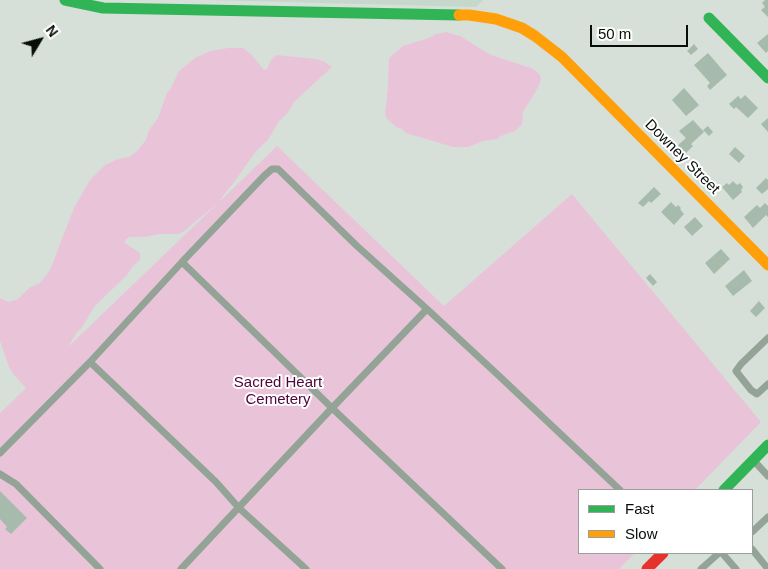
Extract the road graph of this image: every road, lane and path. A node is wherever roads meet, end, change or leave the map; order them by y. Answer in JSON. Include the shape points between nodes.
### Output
{"nodes":[{"id":1,"x":65,"y":0,"type":"edge"},
{"id":2,"x":709,"y":18,"type":"dead end"},
{"id":3,"x":768,"y":78,"type":"edge"},
{"id":4,"x":182,"y":262,"type":"junction"},
{"id":5,"x":768,"y":265,"type":"edge"},
{"id":6,"x":427,"y":309,"type":"junction"},
{"id":7,"x":768,"y":338,"type":"edge"},
{"id":8,"x":90,"y":362,"type":"junction"},
{"id":9,"x":768,"y":384,"type":"edge"},
{"id":10,"x":332,"y":408,"type":"junction"},
{"id":11,"x":768,"y":445,"type":"edge"},
{"id":12,"x":0,"y":453,"type":"edge"},
{"id":13,"x":753,"y":460,"type":"junction"},
{"id":14,"x":0,"y":474,"type":"edge"},
{"id":15,"x":768,"y":476,"type":"edge"},
{"id":16,"x":619,"y":489,"type":"edge"},
{"id":17,"x":725,"y":489,"type":"edge"},
{"id":18,"x":239,"y":508,"type":"junction"},
{"id":19,"x":768,"y":517,"type":"edge"},
{"id":20,"x":753,"y":531,"type":"edge"},
{"id":21,"x":753,"y":550,"type":"edge"},
{"id":22,"x":662,"y":554,"type":"edge"},
{"id":23,"x":719,"y":554,"type":"edge"},
{"id":24,"x":721,"y":554,"type":"edge"},
{"id":25,"x":100,"y":569,"type":"edge"},
{"id":26,"x":180,"y":569,"type":"edge"},
{"id":27,"x":306,"y":569,"type":"edge"},
{"id":28,"x":502,"y":569,"type":"edge"},
{"id":29,"x":647,"y":569,"type":"edge"},
{"id":30,"x":701,"y":569,"type":"edge"},
{"id":31,"x":736,"y":569,"type":"edge"},
{"id":32,"x":768,"y":569,"type":"edge"}],
"edges":[{"from":1,"to":5,"type":"street","name":"Downey Street","via":[[103,8],[469,15],[496,19],[522,28],[562,57]]},
{"from":2,"to":3,"type":"street"},
{"from":4,"to":6,"type":"lane","via":[[264,176],[272,169],[278,169]]},
{"from":4,"to":8,"type":"lane"},
{"from":4,"to":10,"type":"lane"},
{"from":6,"to":10,"type":"lane"},
{"from":6,"to":16,"type":"lane"},
{"from":7,"to":9,"type":"lane","via":[[736,371],[754,393],[759,393]]},
{"from":8,"to":12,"type":"lane"},
{"from":8,"to":18,"type":"lane"},
{"from":10,"to":18,"type":"lane"},
{"from":10,"to":28,"type":"lane"},
{"from":11,"to":13,"type":"street"},
{"from":13,"to":15,"type":"lane"},
{"from":13,"to":17,"type":"street"},
{"from":14,"to":25,"type":"lane","via":[[16,484]]},
{"from":18,"to":26,"type":"lane"},
{"from":18,"to":27,"type":"lane"},
{"from":19,"to":20,"type":"lane"},
{"from":21,"to":32,"type":"lane"},
{"from":22,"to":29,"type":"street"},
{"from":23,"to":30,"type":"lane"},
{"from":24,"to":31,"type":"lane"}]}
